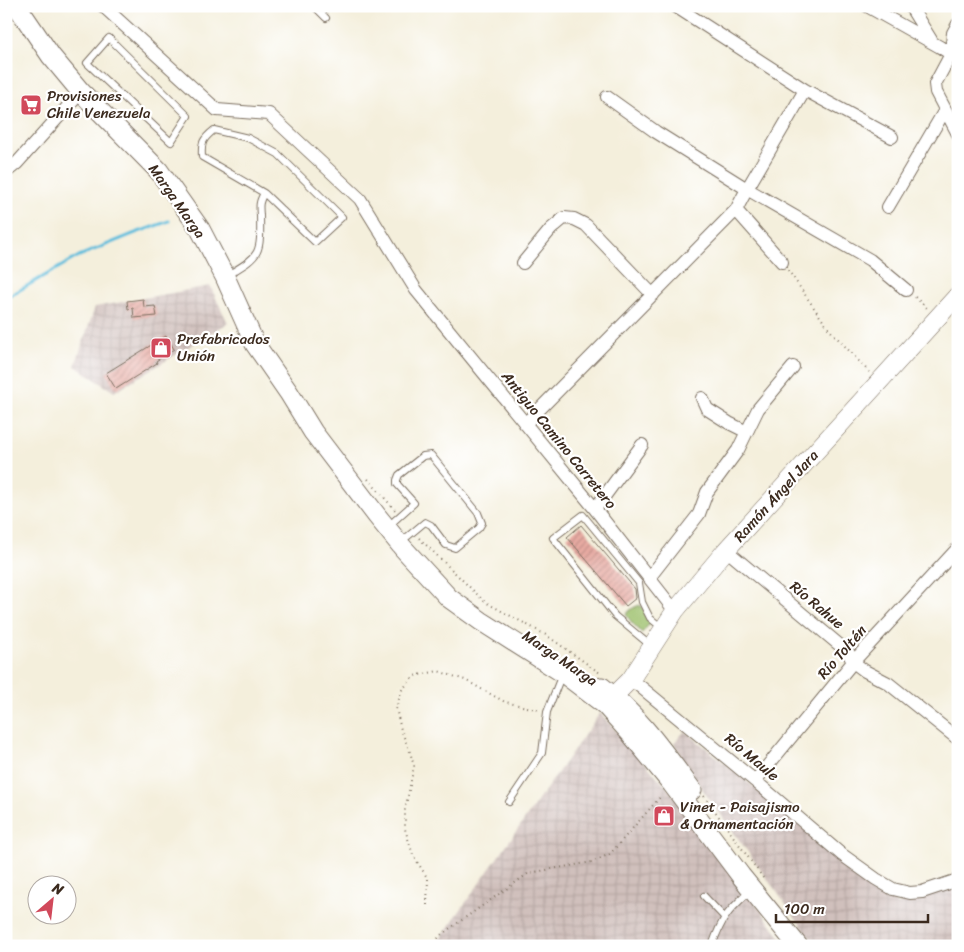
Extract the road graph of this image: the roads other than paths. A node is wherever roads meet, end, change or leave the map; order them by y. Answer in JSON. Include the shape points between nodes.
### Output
{"nodes":[{"id":1,"x":17,"y":6,"type":"edge"},
{"id":2,"x":103,"y":6,"type":"edge"},
{"id":3,"x":314,"y":6,"type":"edge"},
{"id":4,"x":675,"y":6,"type":"edge"},
{"id":5,"x":867,"y":6,"type":"edge"},
{"id":6,"x":910,"y":6,"type":"edge"},
{"id":7,"x":326,"y":18,"type":"dead end"},
{"id":8,"x":958,"y":24,"type":"edge"},
{"id":9,"x":932,"y":42,"type":"junction"},
{"id":10,"x":951,"y":54,"type":"junction"},
{"id":11,"x":805,"y":90,"type":"junction"},
{"id":12,"x":81,"y":92,"type":"junction"},
{"id":13,"x":607,"y":97,"type":"dead end"},
{"id":14,"x":945,"y":110,"type":"junction"},
{"id":15,"x":958,"y":134,"type":"edge"},
{"id":16,"x":892,"y":137,"type":"dead end"},
{"id":17,"x":171,"y":142,"type":"joint"},
{"id":18,"x":6,"y":172,"type":"edge"},
{"id":19,"x":747,"y":188,"type":"junction"},
{"id":20,"x":264,"y":193,"type":"junction"},
{"id":21,"x":888,"y":207,"type":"dead end"},
{"id":22,"x":736,"y":210,"type":"junction"},
{"id":23,"x":782,"y":262,"type":"road end"},
{"id":24,"x":523,"y":263,"type":"dead end"},
{"id":25,"x":225,"y":277,"type":"junction"},
{"id":26,"x":906,"y":290,"type":"road end"},
{"id":27,"x":653,"y":295,"type":"junction"},
{"id":28,"x":958,"y":295,"type":"edge"},
{"id":29,"x":793,"y":367,"type":"dead end"},
{"id":30,"x":289,"y":393,"type":"junction"},
{"id":31,"x":702,"y":398,"type":"dead end"},
{"id":32,"x":526,"y":424,"type":"junction"},
{"id":33,"x":747,"y":432,"type":"junction"},
{"id":34,"x":642,"y":445,"type":"dead end"},
{"id":35,"x":594,"y":509,"type":"junction"},
{"id":36,"x":397,"y":518,"type":"junction"},
{"id":37,"x":410,"y":534,"type":"junction"},
{"id":38,"x":958,"y":548,"type":"edge"},
{"id":39,"x":726,"y":550,"type":"junction"},
{"id":40,"x":649,"y":578,"type":"junction"},
{"id":41,"x":675,"y":610,"type":"junction"},
{"id":42,"x":663,"y":629,"type":"junction"},
{"id":43,"x":652,"y":647,"type":"junction"},
{"id":44,"x":853,"y":662,"type":"junction"},
{"id":45,"x":563,"y":673,"type":"junction"},
{"id":46,"x":631,"y":679,"type":"junction"},
{"id":47,"x":610,"y":701,"type":"junction"},
{"id":48,"x":958,"y":739,"type":"edge"},
{"id":49,"x":755,"y":781,"type":"junction"},
{"id":50,"x":508,"y":802,"type":"dead end"},
{"id":51,"x":958,"y":880,"type":"edge"},
{"id":52,"x":759,"y":886,"type":"junction"},
{"id":53,"x":704,"y":896,"type":"dead end"},
{"id":54,"x":724,"y":917,"type":"junction"},
{"id":55,"x":712,"y":946,"type":"edge"},
{"id":56,"x":798,"y":946,"type":"edge"},
{"id":57,"x":807,"y":946,"type":"edge"}],
"edges":[{"from":1,"to":12,"type":"main road","name":"Marga Marga","via":[[51,56]]},
{"from":2,"to":32,"type":"street","name":"Antiguo Camino Carretero","via":[[217,110],[269,114],[360,199],[416,290]]},
{"from":3,"to":7,"type":"lane"},
{"from":4,"to":11,"type":"street"},
{"from":5,"to":9,"type":"street"},
{"from":6,"to":9,"type":"street"},
{"from":8,"to":10,"type":"street","via":[[953,33]]},
{"from":9,"to":10,"type":"street"},
{"from":10,"to":14,"type":"street","via":[[935,84]]},
{"from":11,"to":16,"type":"street"},
{"from":11,"to":19,"type":"street"},
{"from":12,"to":18,"type":"street"},
{"from":12,"to":25,"type":"main road","name":"Marga Marga","via":[[159,171],[200,229]]},
{"from":13,"to":19,"type":"street","via":[[656,132]]},
{"from":14,"to":15,"type":"street"},
{"from":14,"to":21,"type":"street"},
{"from":17,"to":17,"type":"lane","via":[[188,116],[109,38],[87,63]]},
{"from":19,"to":22,"type":"street"},
{"from":19,"to":26,"type":"street","via":[[870,260]]},
{"from":20,"to":20,"type":"lane","via":[[315,242],[342,217],[278,154],[248,138],[214,130],[204,138],[202,157]]},
{"from":20,"to":25,"type":"lane","via":[[259,201],[261,240],[258,252]]},
{"from":22,"to":23,"type":"street"},
{"from":22,"to":27,"type":"street"},
{"from":24,"to":27,"type":"street","via":[[551,229],[564,218],[574,219],[586,225]]},
{"from":25,"to":30,"type":"main road","name":"Marga Marga","via":[[255,344]]},
{"from":27,"to":32,"type":"street"},
{"from":28,"to":39,"type":"main road","name":"Ramón Ángel Jara"},
{"from":29,"to":33,"type":"street","via":[[758,409]]},
{"from":30,"to":36,"type":"main road","name":"Marga Marga"},
{"from":30,"to":45,"type":"main road","name":"Marga Marga","via":[[313,432],[377,516],[449,598]]},
{"from":31,"to":33,"type":"street","via":[[707,409]]},
{"from":32,"to":35,"type":"street","name":"Antiguo Camino Carretero"},
{"from":33,"to":40,"type":"street","via":[[707,492],[699,514]]},
{"from":34,"to":35,"type":"street"},
{"from":35,"to":40,"type":"street","name":"Antiguo Camino Carretero"},
{"from":36,"to":37,"type":"main road","name":"Marga Marga"},
{"from":36,"to":37,"type":"lane","via":[[414,504],[397,484],[399,475],[423,456],[431,456],[478,513],[482,523],[454,548],[446,545],[425,522]]},
{"from":37,"to":47,"type":"main road","name":"Marga Marga","via":[[425,557],[460,592],[567,661]]},
{"from":38,"to":44,"type":"street","name":"Río Toltén"},
{"from":39,"to":41,"type":"main road","name":"Ramón Ángel Jara"},
{"from":39,"to":44,"type":"street","name":"Río Rahue","via":[[848,652]]},
{"from":40,"to":41,"type":"street","name":"Antiguo Camino Carretero"},
{"from":41,"to":42,"type":"main road","name":"Ramón Ángel Jara"},
{"from":42,"to":43,"type":"main road","name":"Ramón Ángel Jara"},
{"from":42,"to":43,"type":"lane","via":[[650,618],[642,602],[639,583],[583,515],[554,538],[615,616]]},
{"from":43,"to":46,"type":"main road","name":"Ramón Ángel Jara"},
{"from":44,"to":48,"type":"street","name":"Río Rahue","via":[[888,683]]},
{"from":44,"to":49,"type":"street","name":"Río Toltén"},
{"from":45,"to":47,"type":"main road","name":"Marga Marga"},
{"from":45,"to":50,"type":"lane","via":[[548,712],[542,753]]},
{"from":46,"to":47,"type":"main road","name":"Ramón Ángel Jara"},
{"from":46,"to":49,"type":"street","name":"Río Maule"},
{"from":47,"to":52,"type":"main road","name":"Marga Marga","via":[[631,734]]},
{"from":47,"to":57,"type":"main road","name":"Marga Marga","via":[[634,717],[676,769]]},
{"from":49,"to":51,"type":"street","name":"Río Maule","via":[[841,854],[893,889],[922,892]]},
{"from":52,"to":54,"type":"lane"},
{"from":52,"to":56,"type":"main road","name":"Marga Marga"},
{"from":53,"to":54,"type":"lane"},
{"from":54,"to":55,"type":"lane"}]}
